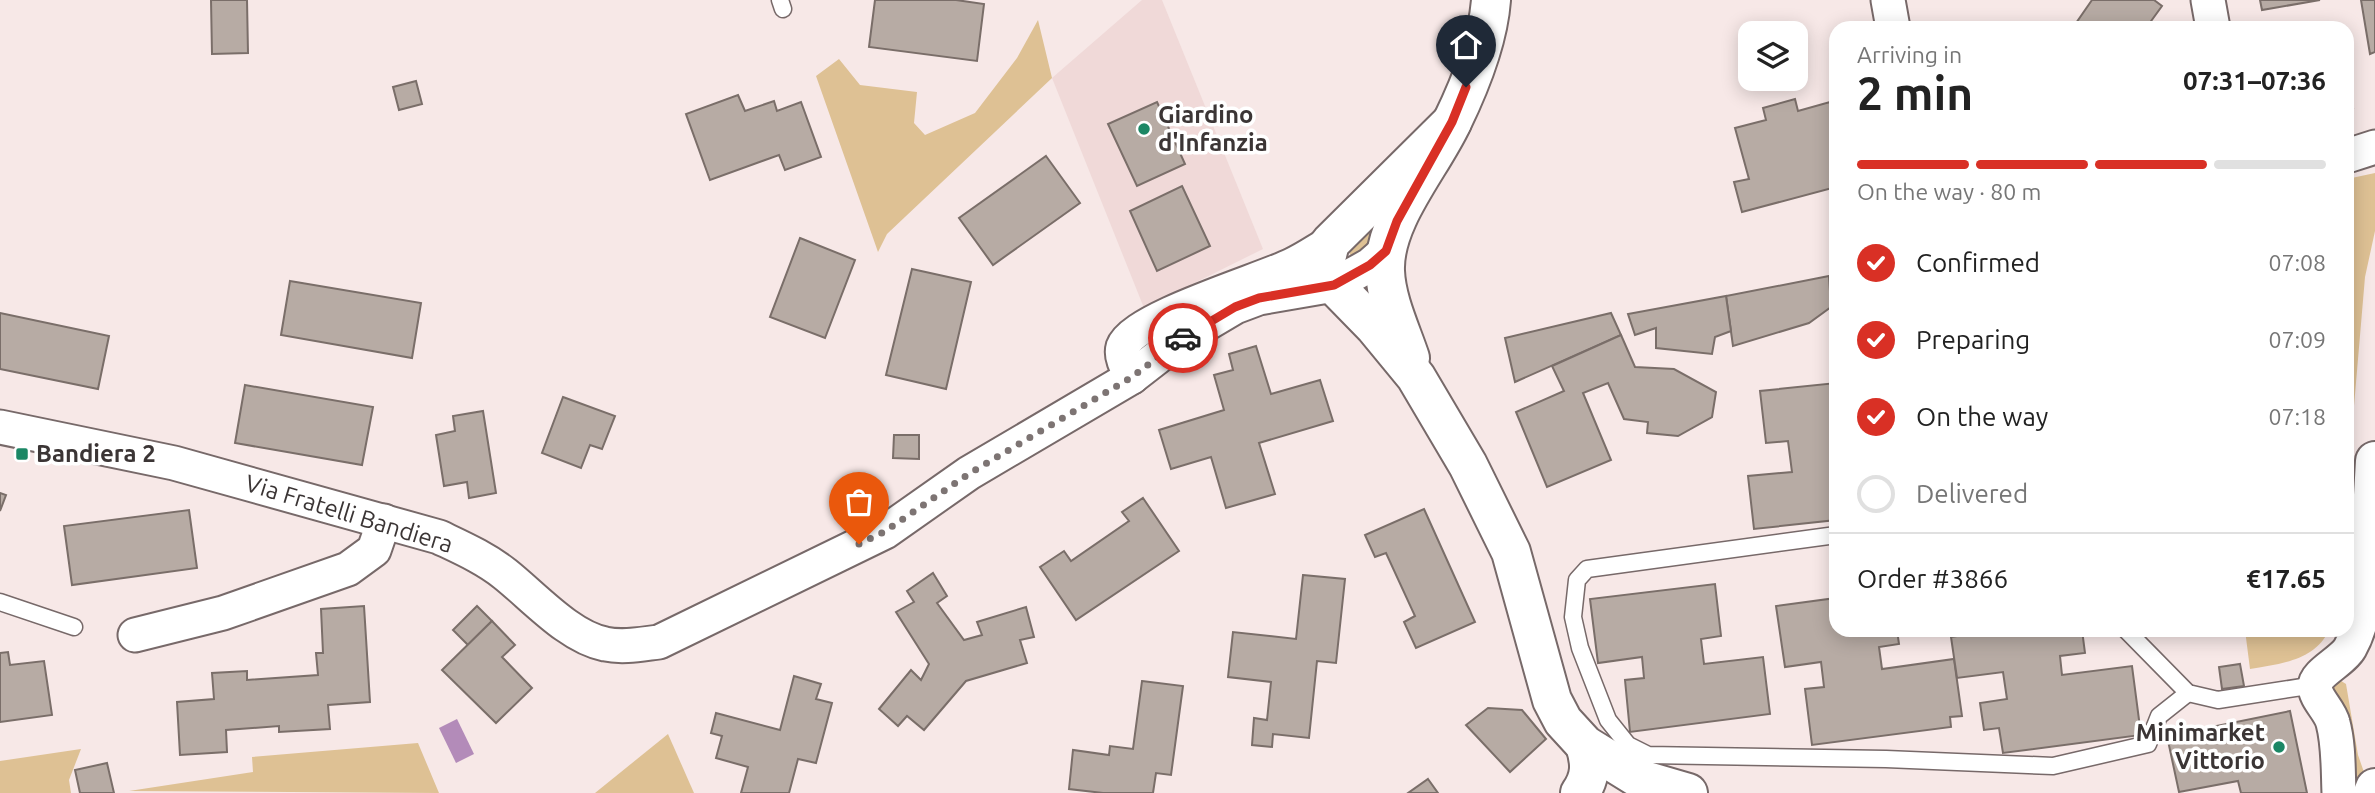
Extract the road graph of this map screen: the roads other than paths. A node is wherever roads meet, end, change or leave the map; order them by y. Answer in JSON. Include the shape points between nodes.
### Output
{"nodes":[{"id":1,"x":1491,"y":0,"type":"edge"},
{"id":2,"x":1888,"y":0,"type":"edge"},
{"id":3,"x":2208,"y":0,"type":"edge"},
{"id":4,"x":1892,"y":21,"type":"edge"},
{"id":5,"x":2212,"y":21,"type":"edge"},
{"id":6,"x":1452,"y":122,"type":"junction"},
{"id":7,"x":1330,"y":243,"type":"junction"},
{"id":8,"x":1386,"y":251,"type":"junction"},
{"id":9,"x":1334,"y":285,"type":"junction"},
{"id":10,"x":1132,"y":377,"type":"junction"},
{"id":11,"x":1416,"y":377,"type":"junction"},
{"id":12,"x":0,"y":427,"type":"edge"},
{"id":13,"x":2375,"y":461,"type":"edge"},
{"id":14,"x":384,"y":521,"type":"junction"},
{"id":15,"x":1829,"y":536,"type":"edge"},
{"id":16,"x":2373,"y":546,"type":"edge"},
{"id":17,"x":0,"y":602,"type":"edge"},
{"id":18,"x":74,"y":627,"type":"dead end"},
{"id":19,"x":135,"y":635,"type":"dead end"},
{"id":20,"x":2133,"y":637,"type":"edge"},
{"id":21,"x":2315,"y":685,"type":"junction"},
{"id":22,"x":2188,"y":693,"type":"junction"},
{"id":23,"x":1584,"y":745,"type":"junction"},
{"id":24,"x":1580,"y":793,"type":"edge"},
{"id":25,"x":1688,"y":793,"type":"edge"},
{"id":26,"x":2339,"y":793,"type":"edge"}],
"edges":[{"from":1,"to":6,"type":"street","via":[[1485,36]]},
{"from":2,"to":4,"type":"street"},
{"from":3,"to":5,"type":"street"},
{"from":6,"to":7,"type":"street"},
{"from":6,"to":8,"type":"street","via":[[1397,221]]},
{"from":7,"to":9,"type":"street","via":[[1325,263]]},
{"from":7,"to":10,"type":"street","via":[[1292,265],[1197,301],[1135,332],[1122,356]]},
{"from":8,"to":9,"type":"street","name":"Via Fratelli Bandiera"},
{"from":8,"to":11,"type":"street","via":[[1388,289]]},
{"from":9,"to":10,"type":"street","name":"Via Fratelli Bandiera","via":[[1259,298],[1235,307],[1181,339]]},
{"from":9,"to":11,"type":"street"},
{"from":10,"to":14,"type":"street","name":"Via Fratelli Bandiera","via":[[970,473],[884,532],[659,642],[605,644],[578,635],[475,554],[439,537]]},
{"from":11,"to":23,"type":"street","via":[[1468,465],[1510,552],[1552,700]]},
{"from":12,"to":14,"type":"street","name":"Via Fratelli Bandiera","via":[[174,463]]},
{"from":13,"to":16,"type":"street"},
{"from":14,"to":19,"type":"street","via":[[374,550],[348,569],[223,613]]},
{"from":15,"to":22,"type":"lane","via":[[1581,573],[1573,617],[1580,648],[1608,720],[1628,745],[1648,755],[2053,766],[2148,744],[2158,716]]},
{"from":16,"to":21,"type":"street","via":[[2362,621],[2349,650],[2318,676]]},
{"from":17,"to":18,"type":"lane"},
{"from":20,"to":22,"type":"lane"},
{"from":21,"to":22,"type":"lane","via":[[2218,700]]},
{"from":21,"to":26,"type":"street","via":[[2334,725]]},
{"from":23,"to":24,"type":"street","via":[[1590,772]]},
{"from":23,"to":25,"type":"street","via":[[1640,779]]}]}
